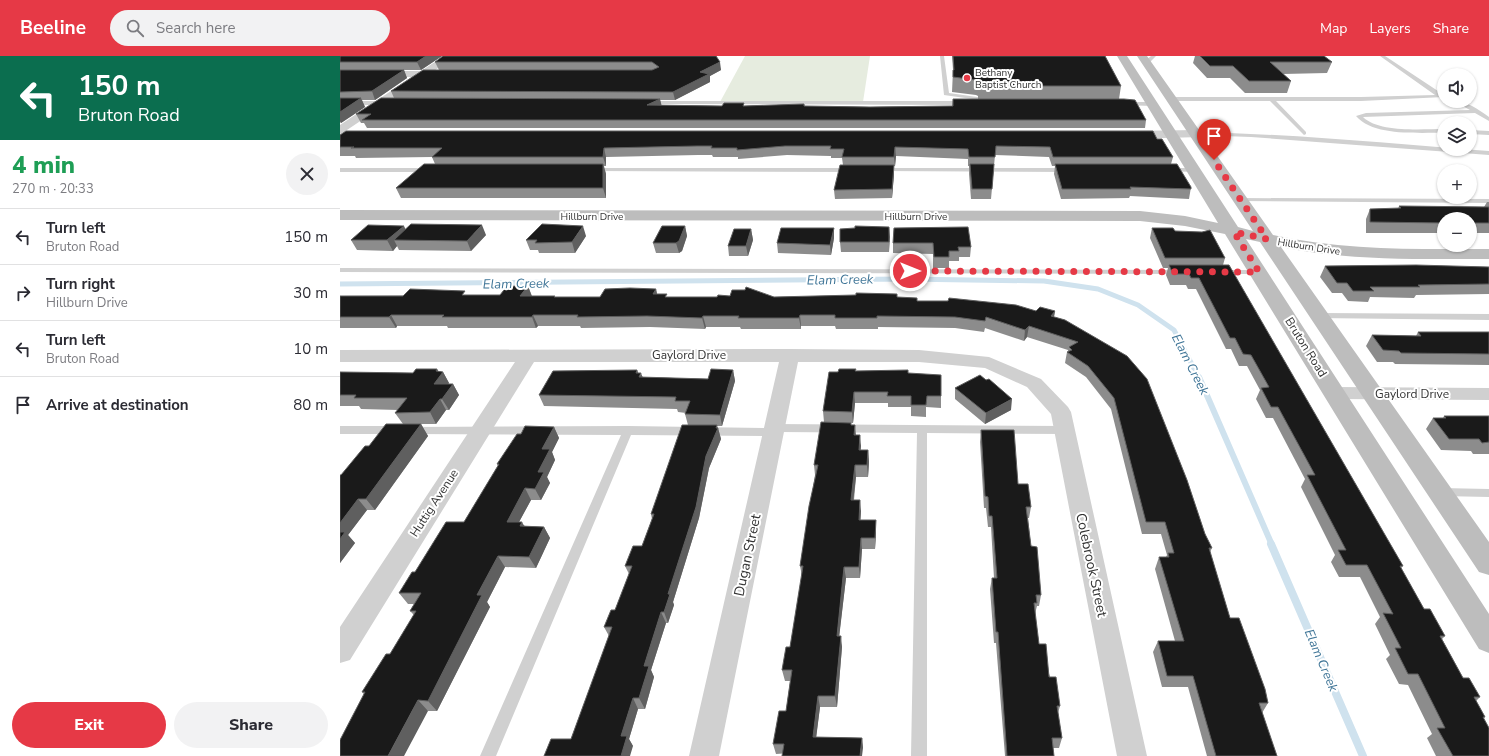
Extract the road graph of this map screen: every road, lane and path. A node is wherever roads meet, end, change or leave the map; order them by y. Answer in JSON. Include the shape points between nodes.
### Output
{"nodes":[{"id":1,"x":450,"y":56,"type":"edge"},
{"id":2,"x":942,"y":56,"type":"edge"},
{"id":3,"x":1122,"y":56,"type":"edge"},
{"id":4,"x":1382,"y":56,"type":"edge"},
{"id":5,"x":1148,"y":58,"type":"edge"},
{"id":6,"x":340,"y":74,"type":"edge"},
{"id":7,"x":424,"y":74,"type":"junction"},
{"id":8,"x":456,"y":74,"type":"edge"},
{"id":9,"x":1437,"y":93,"type":"edge"},
{"id":10,"x":1437,"y":97,"type":"edge"},
{"id":11,"x":1172,"y":98,"type":"junction"},
{"id":12,"x":1271,"y":99,"type":"junction"},
{"id":13,"x":1119,"y":102,"type":"edge"},
{"id":14,"x":340,"y":103,"type":"edge"},
{"id":15,"x":381,"y":103,"type":"junction"},
{"id":16,"x":397,"y":103,"type":"edge"},
{"id":17,"x":643,"y":103,"type":"edge"},
{"id":18,"x":1151,"y":103,"type":"junction"},
{"id":19,"x":1471,"y":108,"type":"edge"},
{"id":20,"x":1477,"y":111,"type":"junction"},
{"id":21,"x":1489,"y":119,"type":"edge"},
{"id":22,"x":340,"y":130,"type":"edge"},
{"id":23,"x":1437,"y":131,"type":"edge"},
{"id":24,"x":1477,"y":132,"type":"edge"},
{"id":25,"x":1489,"y":132,"type":"edge"},
{"id":26,"x":1304,"y":133,"type":"junction"},
{"id":27,"x":340,"y":134,"type":"edge"},
{"id":28,"x":356,"y":134,"type":"edge"},
{"id":29,"x":1116,"y":134,"type":"edge"},
{"id":30,"x":1172,"y":134,"type":"junction"},
{"id":31,"x":1197,"y":134,"type":"junction"},
{"id":32,"x":1294,"y":138,"type":"junction"},
{"id":33,"x":1324,"y":140,"type":"junction"},
{"id":34,"x":1489,"y":152,"type":"edge"},
{"id":35,"x":340,"y":170,"type":"edge"},
{"id":36,"x":436,"y":170,"type":"edge"},
{"id":37,"x":587,"y":170,"type":"edge"},
{"id":38,"x":859,"y":170,"type":"edge"},
{"id":39,"x":875,"y":170,"type":"edge"},
{"id":40,"x":1074,"y":170,"type":"edge"},
{"id":41,"x":1162,"y":170,"type":"edge"},
{"id":42,"x":1194,"y":170,"type":"junction"},
{"id":43,"x":1240,"y":200,"type":"junction"},
{"id":44,"x":1489,"y":201,"type":"edge"},
{"id":45,"x":1214,"y":203,"type":"junction"},
{"id":46,"x":340,"y":215,"type":"edge"},
{"id":47,"x":1178,"y":220,"type":"junction"},
{"id":48,"x":1234,"y":232,"type":"junction"},
{"id":49,"x":1267,"y":239,"type":"junction"},
{"id":50,"x":1489,"y":254,"type":"edge"},
{"id":51,"x":340,"y":270,"type":"edge"},
{"id":52,"x":1187,"y":272,"type":"edge"},
{"id":53,"x":1211,"y":272,"type":"edge"},
{"id":54,"x":1259,"y":272,"type":"junction"},
{"id":55,"x":1320,"y":316,"type":"junction"},
{"id":56,"x":1489,"y":317,"type":"edge"},
{"id":57,"x":790,"y":355,"type":"junction"},
{"id":58,"x":340,"y":356,"type":"edge"},
{"id":59,"x":528,"y":356,"type":"junction"},
{"id":60,"x":1034,"y":383,"type":"joint"},
{"id":61,"x":1335,"y":393,"type":"junction"},
{"id":62,"x":1374,"y":394,"type":"junction"},
{"id":63,"x":1489,"y":394,"type":"edge"},
{"id":64,"x":482,"y":429,"type":"junction"},
{"id":65,"x":340,"y":430,"type":"edge"},
{"id":66,"x":628,"y":430,"type":"junction"},
{"id":67,"x":773,"y":430,"type":"junction"},
{"id":68,"x":922,"y":430,"type":"junction"},
{"id":69,"x":1065,"y":430,"type":"junction"},
{"id":70,"x":1440,"y":492,"type":"junction"},
{"id":71,"x":1489,"y":493,"type":"edge"},
{"id":72,"x":1489,"y":564,"type":"edge"},
{"id":73,"x":1488,"y":636,"type":"edge"},
{"id":74,"x":340,"y":651,"type":"edge"},
{"id":75,"x":488,"y":756,"type":"edge"},
{"id":76,"x":704,"y":756,"type":"edge"},
{"id":77,"x":919,"y":756,"type":"edge"},
{"id":78,"x":1132,"y":756,"type":"edge"}],
"edges":[{"from":1,"to":7,"type":"street"},
{"from":2,"to":17,"type":"lane","via":[[946,94],[999,102]]},
{"from":3,"to":18,"type":"main road","name":"Bruton Road"},
{"from":4,"to":9,"type":"lane"},
{"from":5,"to":11,"type":"main road"},
{"from":6,"to":7,"type":"street"},
{"from":7,"to":8,"type":"street"},
{"from":7,"to":15,"type":"street"},
{"from":10,"to":12,"type":"lane"},
{"from":11,"to":12,"type":"lane"},
{"from":11,"to":31,"type":"main road"},
{"from":12,"to":26,"type":"lane"},
{"from":13,"to":18,"type":"lane"},
{"from":14,"to":15,"type":"lane"},
{"from":15,"to":16,"type":"lane"},
{"from":15,"to":22,"type":"street"},
{"from":18,"to":30,"type":"main road","name":"Bruton Road"},
{"from":19,"to":20,"type":"lane"},
{"from":20,"to":21,"type":"lane"},
{"from":20,"to":23,"type":"lane","via":[[1359,116],[1365,123],[1380,128]]},
{"from":24,"to":25,"type":"lane"},
{"from":26,"to":32,"type":"lane"},
{"from":26,"to":33,"type":"lane"},
{"from":27,"to":28,"type":"street"},
{"from":29,"to":30,"type":"street"},
{"from":30,"to":31,"type":"street"},
{"from":30,"to":42,"type":"main road","name":"Bruton Road"},
{"from":31,"to":32,"type":"lane"},
{"from":31,"to":43,"type":"main road"},
{"from":32,"to":33,"type":"lane"},
{"from":33,"to":34,"type":"lane"},
{"from":35,"to":36,"type":"lane"},
{"from":37,"to":38,"type":"lane"},
{"from":39,"to":40,"type":"lane"},
{"from":41,"to":42,"type":"lane"},
{"from":42,"to":45,"type":"main road","name":"Bruton Road"},
{"from":43,"to":44,"type":"lane"},
{"from":43,"to":49,"type":"main road"},
{"from":45,"to":47,"type":"main road","via":[[1202,214]]},
{"from":45,"to":48,"type":"main road","name":"Bruton Road"},
{"from":46,"to":47,"type":"main road","name":"Hillburn Drive","via":[[1140,216]]},
{"from":47,"to":48,"type":"main road","name":"Hillburn Drive"},
{"from":48,"to":49,"type":"main road","name":"Hillburn Drive"},
{"from":48,"to":54,"type":"main road","name":"Bruton Road"},
{"from":49,"to":50,"type":"main road","name":"Hillburn Drive","via":[[1353,252]]},
{"from":49,"to":55,"type":"main road"},
{"from":51,"to":52,"type":"lane"},
{"from":53,"to":54,"type":"lane"},
{"from":54,"to":61,"type":"main road","name":"Bruton Road"},
{"from":55,"to":56,"type":"lane"},
{"from":55,"to":62,"type":"main road"},
{"from":57,"to":59,"type":"street","name":"Gaylord Drive"},
{"from":57,"to":60,"type":"street","name":"Gaylord Drive","via":[[918,356],[989,363]]},
{"from":57,"to":67,"type":"street","name":"Dugan Street"},
{"from":58,"to":59,"type":"street","name":"Gaylord Drive"},
{"from":59,"to":64,"type":"street","name":"Huttig Avenue"},
{"from":60,"to":69,"type":"street","name":"Colebrook Street","via":[[1061,412]]},
{"from":61,"to":62,"type":"street","name":"Gaylord Drive"},
{"from":61,"to":73,"type":"main road","name":"Bruton Road"},
{"from":62,"to":63,"type":"street","name":"Gaylord Drive"},
{"from":62,"to":70,"type":"main road"},
{"from":64,"to":65,"type":"lane"},
{"from":64,"to":66,"type":"lane"},
{"from":64,"to":74,"type":"street","name":"Huttig Avenue"},
{"from":66,"to":67,"type":"lane"},
{"from":66,"to":75,"type":"lane"},
{"from":67,"to":68,"type":"lane"},
{"from":67,"to":76,"type":"street","name":"Dugan Street"},
{"from":68,"to":69,"type":"lane"},
{"from":68,"to":77,"type":"lane"},
{"from":69,"to":78,"type":"street","name":"Colebrook Street"},
{"from":70,"to":71,"type":"lane"},
{"from":70,"to":72,"type":"main road"}]}
